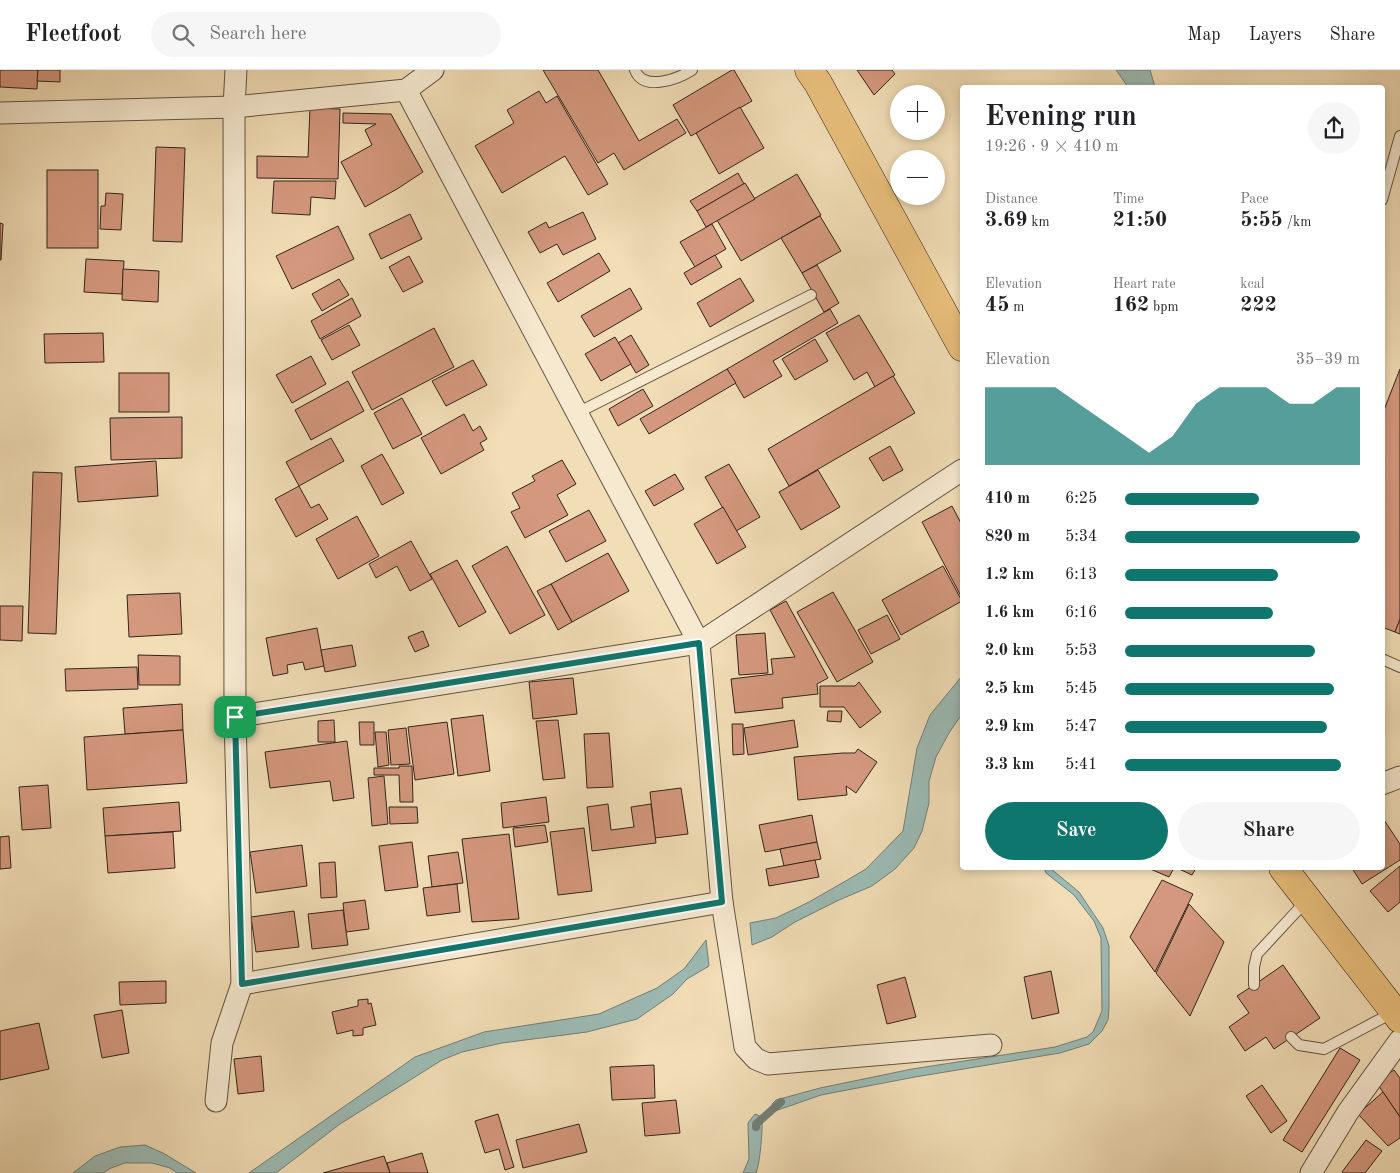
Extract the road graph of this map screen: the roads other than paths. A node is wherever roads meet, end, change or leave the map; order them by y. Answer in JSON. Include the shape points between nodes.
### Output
{"nodes":[{"id":1,"x":236,"y":70,"type":"edge"},
{"id":2,"x":432,"y":70,"type":"edge"},
{"id":3,"x":635,"y":70,"type":"edge"},
{"id":4,"x":692,"y":70,"type":"edge"},
{"id":5,"x":817,"y":76,"type":"edge"},
{"id":6,"x":406,"y":90,"type":"junction"},
{"id":7,"x":234,"y":108,"type":"junction"},
{"id":8,"x":0,"y":114,"type":"edge"},
{"id":9,"x":1400,"y":136,"type":"edge"},
{"id":10,"x":1385,"y":189,"type":"edge"},
{"id":11,"x":811,"y":295,"type":"dead end"},
{"id":12,"x":960,"y":343,"type":"edge"},
{"id":13,"x":577,"y":413,"type":"junction"},
{"id":14,"x":960,"y":471,"type":"edge"},
{"id":15,"x":699,"y":643,"type":"junction"},
{"id":16,"x":1385,"y":660,"type":"edge"},
{"id":17,"x":1400,"y":667,"type":"edge"},
{"id":18,"x":235,"y":717,"type":"junction"},
{"id":19,"x":1400,"y":777,"type":"edge"},
{"id":20,"x":1385,"y":783,"type":"edge"},
{"id":21,"x":1285,"y":870,"type":"edge"},
{"id":22,"x":1308,"y":900,"type":"junction"},
{"id":23,"x":722,"y":902,"type":"junction"},
{"id":24,"x":242,"y":984,"type":"junction"},
{"id":25,"x":1254,"y":986,"type":"dead end"},
{"id":26,"x":1397,"y":1016,"type":"edge"},
{"id":27,"x":1291,"y":1037,"type":"dead end"},
{"id":28,"x":1400,"y":1040,"type":"edge"},
{"id":29,"x":991,"y":1045,"type":"dead end"},
{"id":30,"x":216,"y":1101,"type":"dead end"},
{"id":31,"x":1311,"y":1173,"type":"edge"}],
"edges":[{"from":1,"to":7,"type":"street"},
{"from":2,"to":6,"type":"street"},
{"from":3,"to":4,"type":"lane","via":[[643,80],[659,82]]},
{"from":5,"to":12,"type":"main road"},
{"from":6,"to":7,"type":"street"},
{"from":6,"to":13,"type":"street"},
{"from":7,"to":8,"type":"street"},
{"from":7,"to":18,"type":"street"},
{"from":9,"to":10,"type":"lane"},
{"from":11,"to":13,"type":"lane"},
{"from":13,"to":15,"type":"street"},
{"from":14,"to":15,"type":"street"},
{"from":15,"to":18,"type":"street"},
{"from":15,"to":23,"type":"street"},
{"from":16,"to":17,"type":"lane"},
{"from":18,"to":24,"type":"street"},
{"from":19,"to":20,"type":"street"},
{"from":21,"to":22,"type":"main road"},
{"from":22,"to":25,"type":"lane","via":[[1257,954]]},
{"from":22,"to":26,"type":"main road"},
{"from":23,"to":24,"type":"street"},
{"from":23,"to":29,"type":"street","via":[[746,1047],[756,1059],[768,1064]]},
{"from":24,"to":30,"type":"street","via":[[222,1043]]},
{"from":26,"to":27,"type":"lane","via":[[1324,1049],[1299,1045]]},
{"from":28,"to":31,"type":"street","via":[[1348,1112]]}]}
